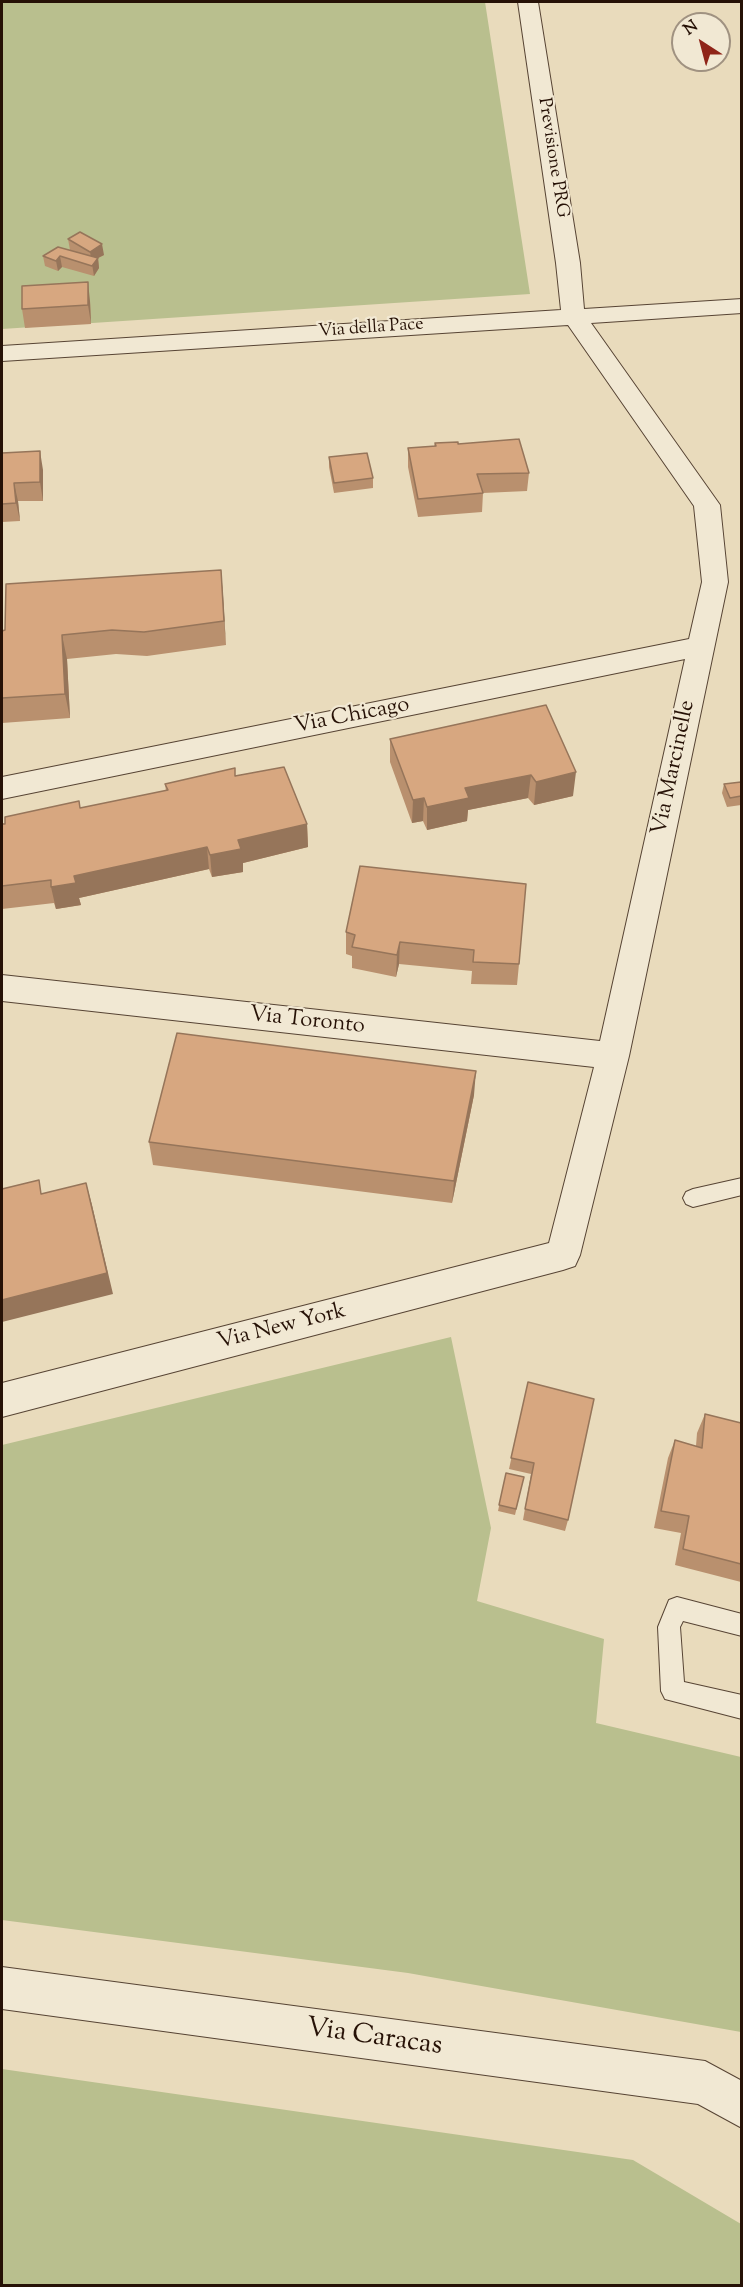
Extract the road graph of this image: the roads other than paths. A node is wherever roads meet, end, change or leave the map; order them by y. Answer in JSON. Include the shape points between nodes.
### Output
{"nodes":[{"id":1,"x":528,"y":2,"type":"edge"},
{"id":2,"x":741,"y":306,"type":"edge"},
{"id":3,"x":573,"y":315,"type":"junction"},
{"id":4,"x":2,"y":354,"type":"edge"},
{"id":5,"x":702,"y":646,"type":"junction"},
{"id":6,"x":2,"y":788,"type":"edge"},
{"id":7,"x":2,"y":988,"type":"edge"},
{"id":8,"x":613,"y":1056,"type":"junction"},
{"id":9,"x":741,"y":1186,"type":"edge"},
{"id":10,"x":693,"y":1198,"type":"dead end"},
{"id":11,"x":563,"y":1255,"type":"joint"},
{"id":12,"x":2,"y":1400,"type":"edge"},
{"id":13,"x":741,"y":1625,"type":"edge"},
{"id":14,"x":741,"y":1707,"type":"edge"},
{"id":15,"x":2,"y":1988,"type":"edge"},
{"id":16,"x":741,"y":2106,"type":"edge"}],
"edges":[{"from":1,"to":3,"type":"street","name":"Previsione PRG"},
{"from":2,"to":3,"type":"street","name":"Via della Pace"},
{"from":3,"to":4,"type":"street","name":"Via della Pace"},
{"from":3,"to":5,"type":"street","name":"Via Marcinelle","via":[[707,505],[715,582]]},
{"from":5,"to":6,"type":"street","name":"Via Chicago"},
{"from":5,"to":8,"type":"street","name":"Via Marcinelle"},
{"from":7,"to":8,"type":"street","name":"Via Toronto"},
{"from":8,"to":11,"type":"street","name":"Via Marcinelle"},
{"from":9,"to":10,"type":"lane"},
{"from":11,"to":12,"type":"street","name":"Via New York"},
{"from":13,"to":14,"type":"lane","via":[[677,1608],[669,1627],[673,1691]]},
{"from":15,"to":16,"type":"street","name":"Via Caracas","via":[[705,2084]]}]}
